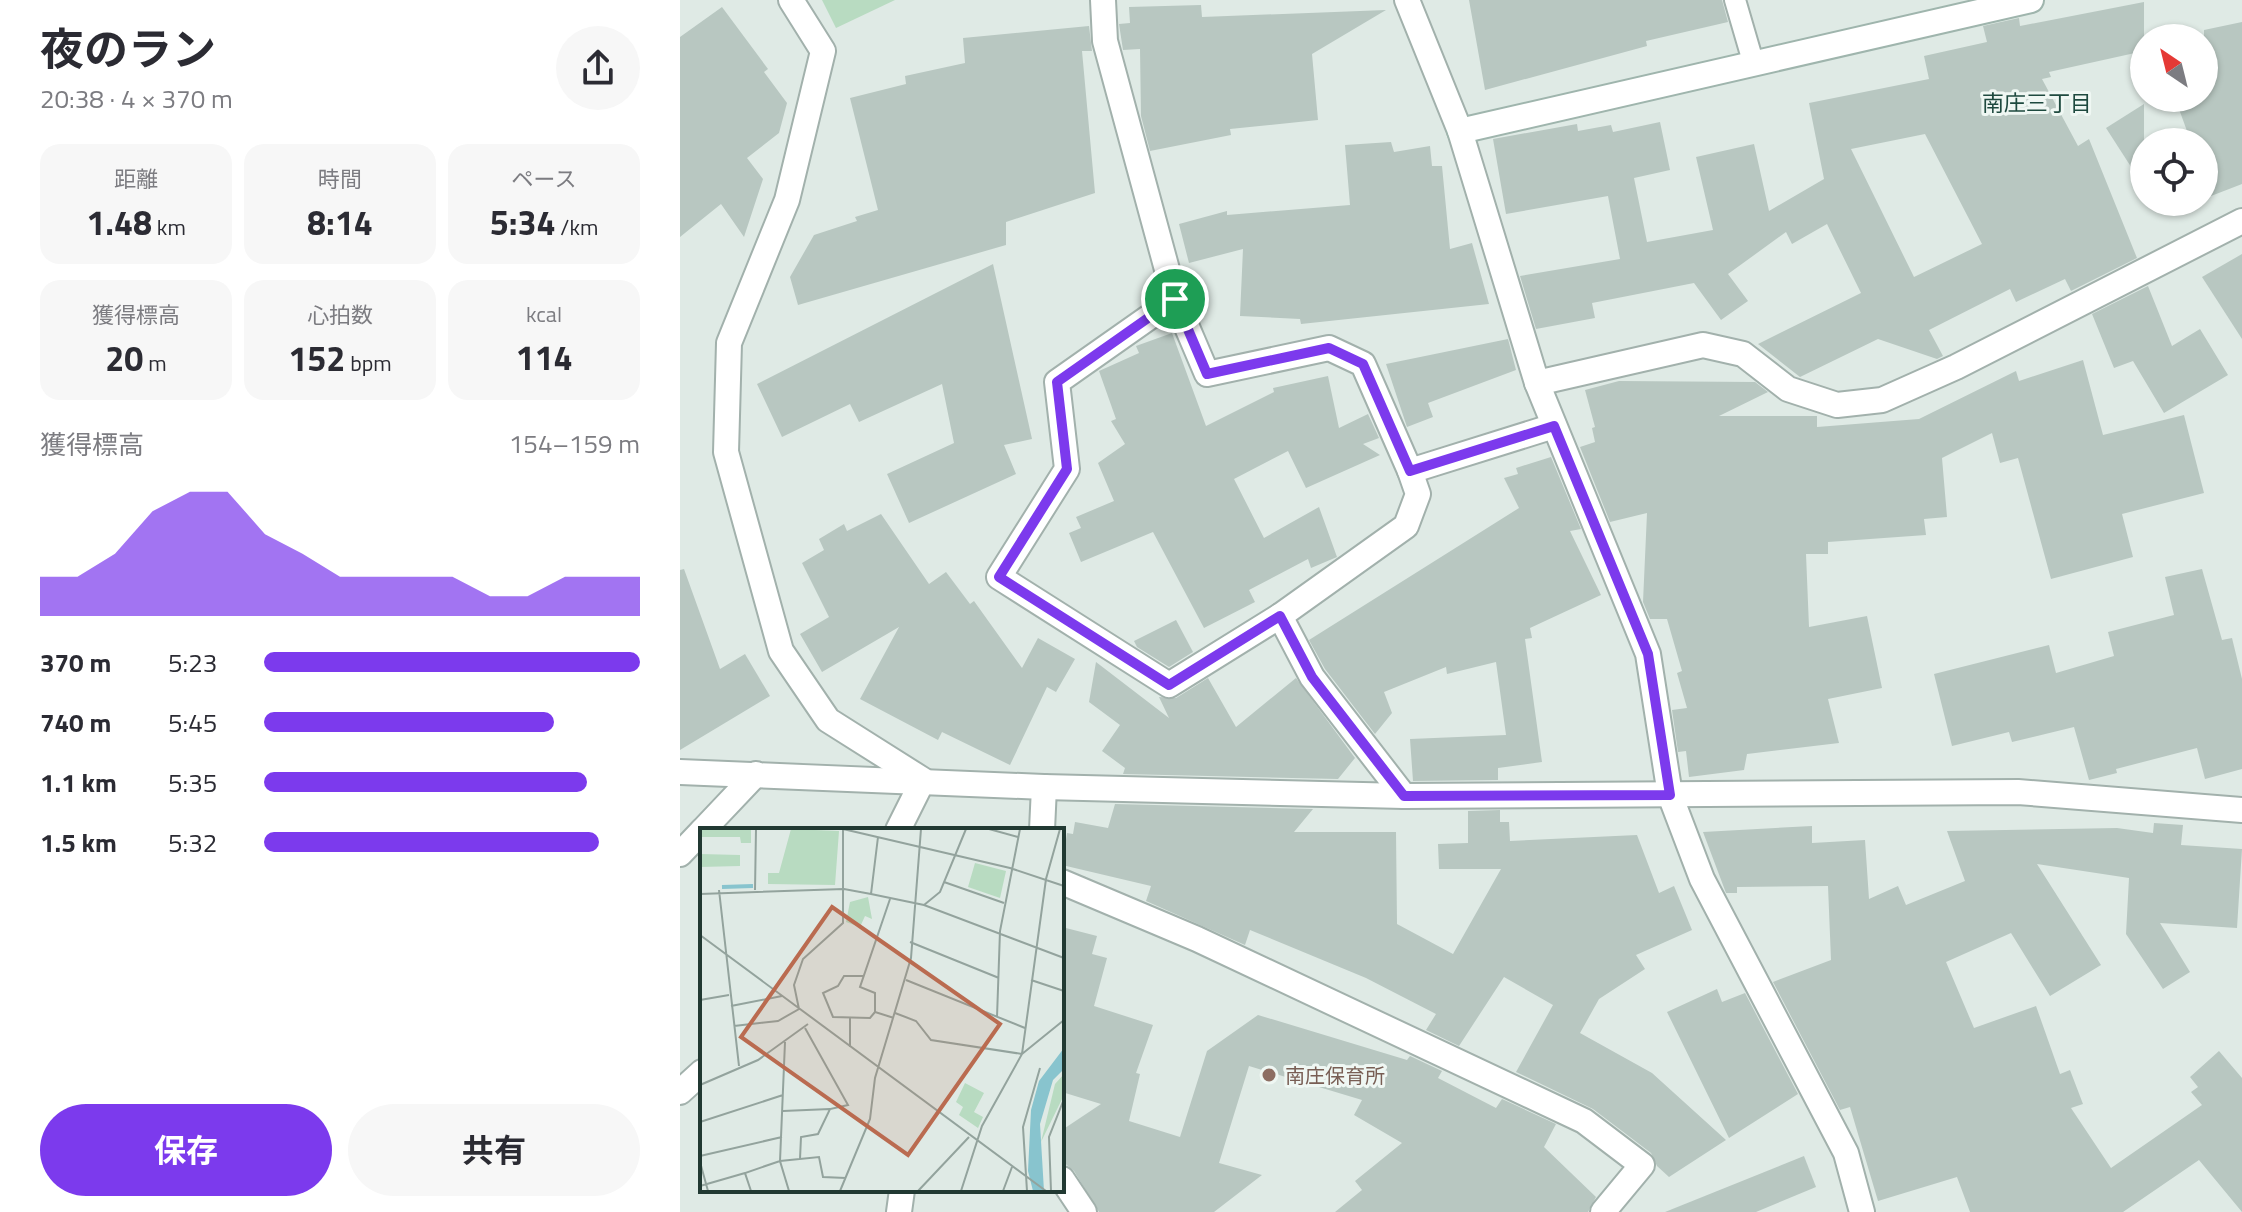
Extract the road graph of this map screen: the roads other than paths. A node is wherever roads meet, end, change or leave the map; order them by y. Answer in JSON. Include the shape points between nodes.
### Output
{"nodes":[{"id":1,"x":791,"y":0,"type":"edge"},
{"id":2,"x":1103,"y":0,"type":"edge"},
{"id":3,"x":1407,"y":0,"type":"edge"},
{"id":4,"x":1735,"y":0,"type":"edge"},
{"id":5,"x":2031,"y":0,"type":"edge"},
{"id":6,"x":1754,"y":65,"type":"junction"},
{"id":7,"x":1460,"y":131,"type":"junction"},
{"id":8,"x":2242,"y":221,"type":"edge"},
{"id":9,"x":1175,"y":299,"type":"junction"},
{"id":10,"x":1537,"y":383,"type":"junction"},
{"id":11,"x":1554,"y":426,"type":"junction"},
{"id":12,"x":1410,"y":471,"type":"junction"},
{"id":13,"x":1280,"y":616,"type":"junction"},
{"id":14,"x":680,"y":772,"type":"edge"},
{"id":15,"x":756,"y":774,"type":"junction"},
{"id":16,"x":923,"y":780,"type":"junction"},
{"id":17,"x":1044,"y":787,"type":"junction"},
{"id":18,"x":1670,"y":795,"type":"junction"},
{"id":19,"x":1404,"y":796,"type":"junction"},
{"id":20,"x":2242,"y":810,"type":"edge"},
{"id":21,"x":704,"y":828,"type":"edge"},
{"id":22,"x":899,"y":828,"type":"edge"},
{"id":23,"x":1042,"y":828,"type":"edge"},
{"id":24,"x":700,"y":832,"type":"edge"},
{"id":25,"x":680,"y":854,"type":"edge"},
{"id":26,"x":1064,"y":883,"type":"edge"},
{"id":27,"x":700,"y":1074,"type":"edge"},
{"id":28,"x":680,"y":1092,"type":"edge"},
{"id":29,"x":1064,"y":1182,"type":"edge"},
{"id":30,"x":902,"y":1192,"type":"edge"},
{"id":31,"x":899,"y":1212,"type":"edge"},
{"id":32,"x":1084,"y":1212,"type":"edge"},
{"id":33,"x":1603,"y":1212,"type":"edge"},
{"id":34,"x":1862,"y":1212,"type":"edge"}],
"edges":[{"from":1,"to":16,"type":"street","via":[[823,51],[787,200],[729,343],[726,452],[781,651],[828,720]]},
{"from":2,"to":9,"type":"street","via":[[1105,41]]},
{"from":3,"to":7,"type":"street"},
{"from":4,"to":6,"type":"lane"},
{"from":5,"to":6,"type":"street"},
{"from":6,"to":7,"type":"street"},
{"from":7,"to":10,"type":"street"},
{"from":8,"to":10,"type":"street","via":[[1882,400],[1837,405],[1788,389],[1743,354],[1703,345]]},
{"from":9,"to":12,"type":"street","via":[[1207,374],[1329,348],[1363,364]]},
{"from":9,"to":13,"type":"street","via":[[1057,382],[1067,469],[999,577],[1169,685]]},
{"from":10,"to":11,"type":"street"},
{"from":11,"to":12,"type":"street"},
{"from":11,"to":18,"type":"street","via":[[1648,654]]},
{"from":12,"to":13,"type":"street","via":[[1418,494],[1406,526]]},
{"from":13,"to":19,"type":"street","via":[[1312,677]]},
{"from":14,"to":15,"type":"street"},
{"from":15,"to":16,"type":"street"},
{"from":15,"to":21,"type":"street"},
{"from":16,"to":17,"type":"street"},
{"from":16,"to":22,"type":"street"},
{"from":17,"to":19,"type":"street"},
{"from":17,"to":23,"type":"street"},
{"from":18,"to":19,"type":"street"},
{"from":18,"to":20,"type":"street","via":[[2018,792]]},
{"from":18,"to":34,"type":"street","via":[[1702,879],[1846,1153]]},
{"from":24,"to":25,"type":"street"},
{"from":26,"to":33,"type":"street","via":[[1197,939],[1584,1121],[1642,1165]]},
{"from":27,"to":28,"type":"street"},
{"from":29,"to":32,"type":"street"},
{"from":30,"to":31,"type":"street"}]}
